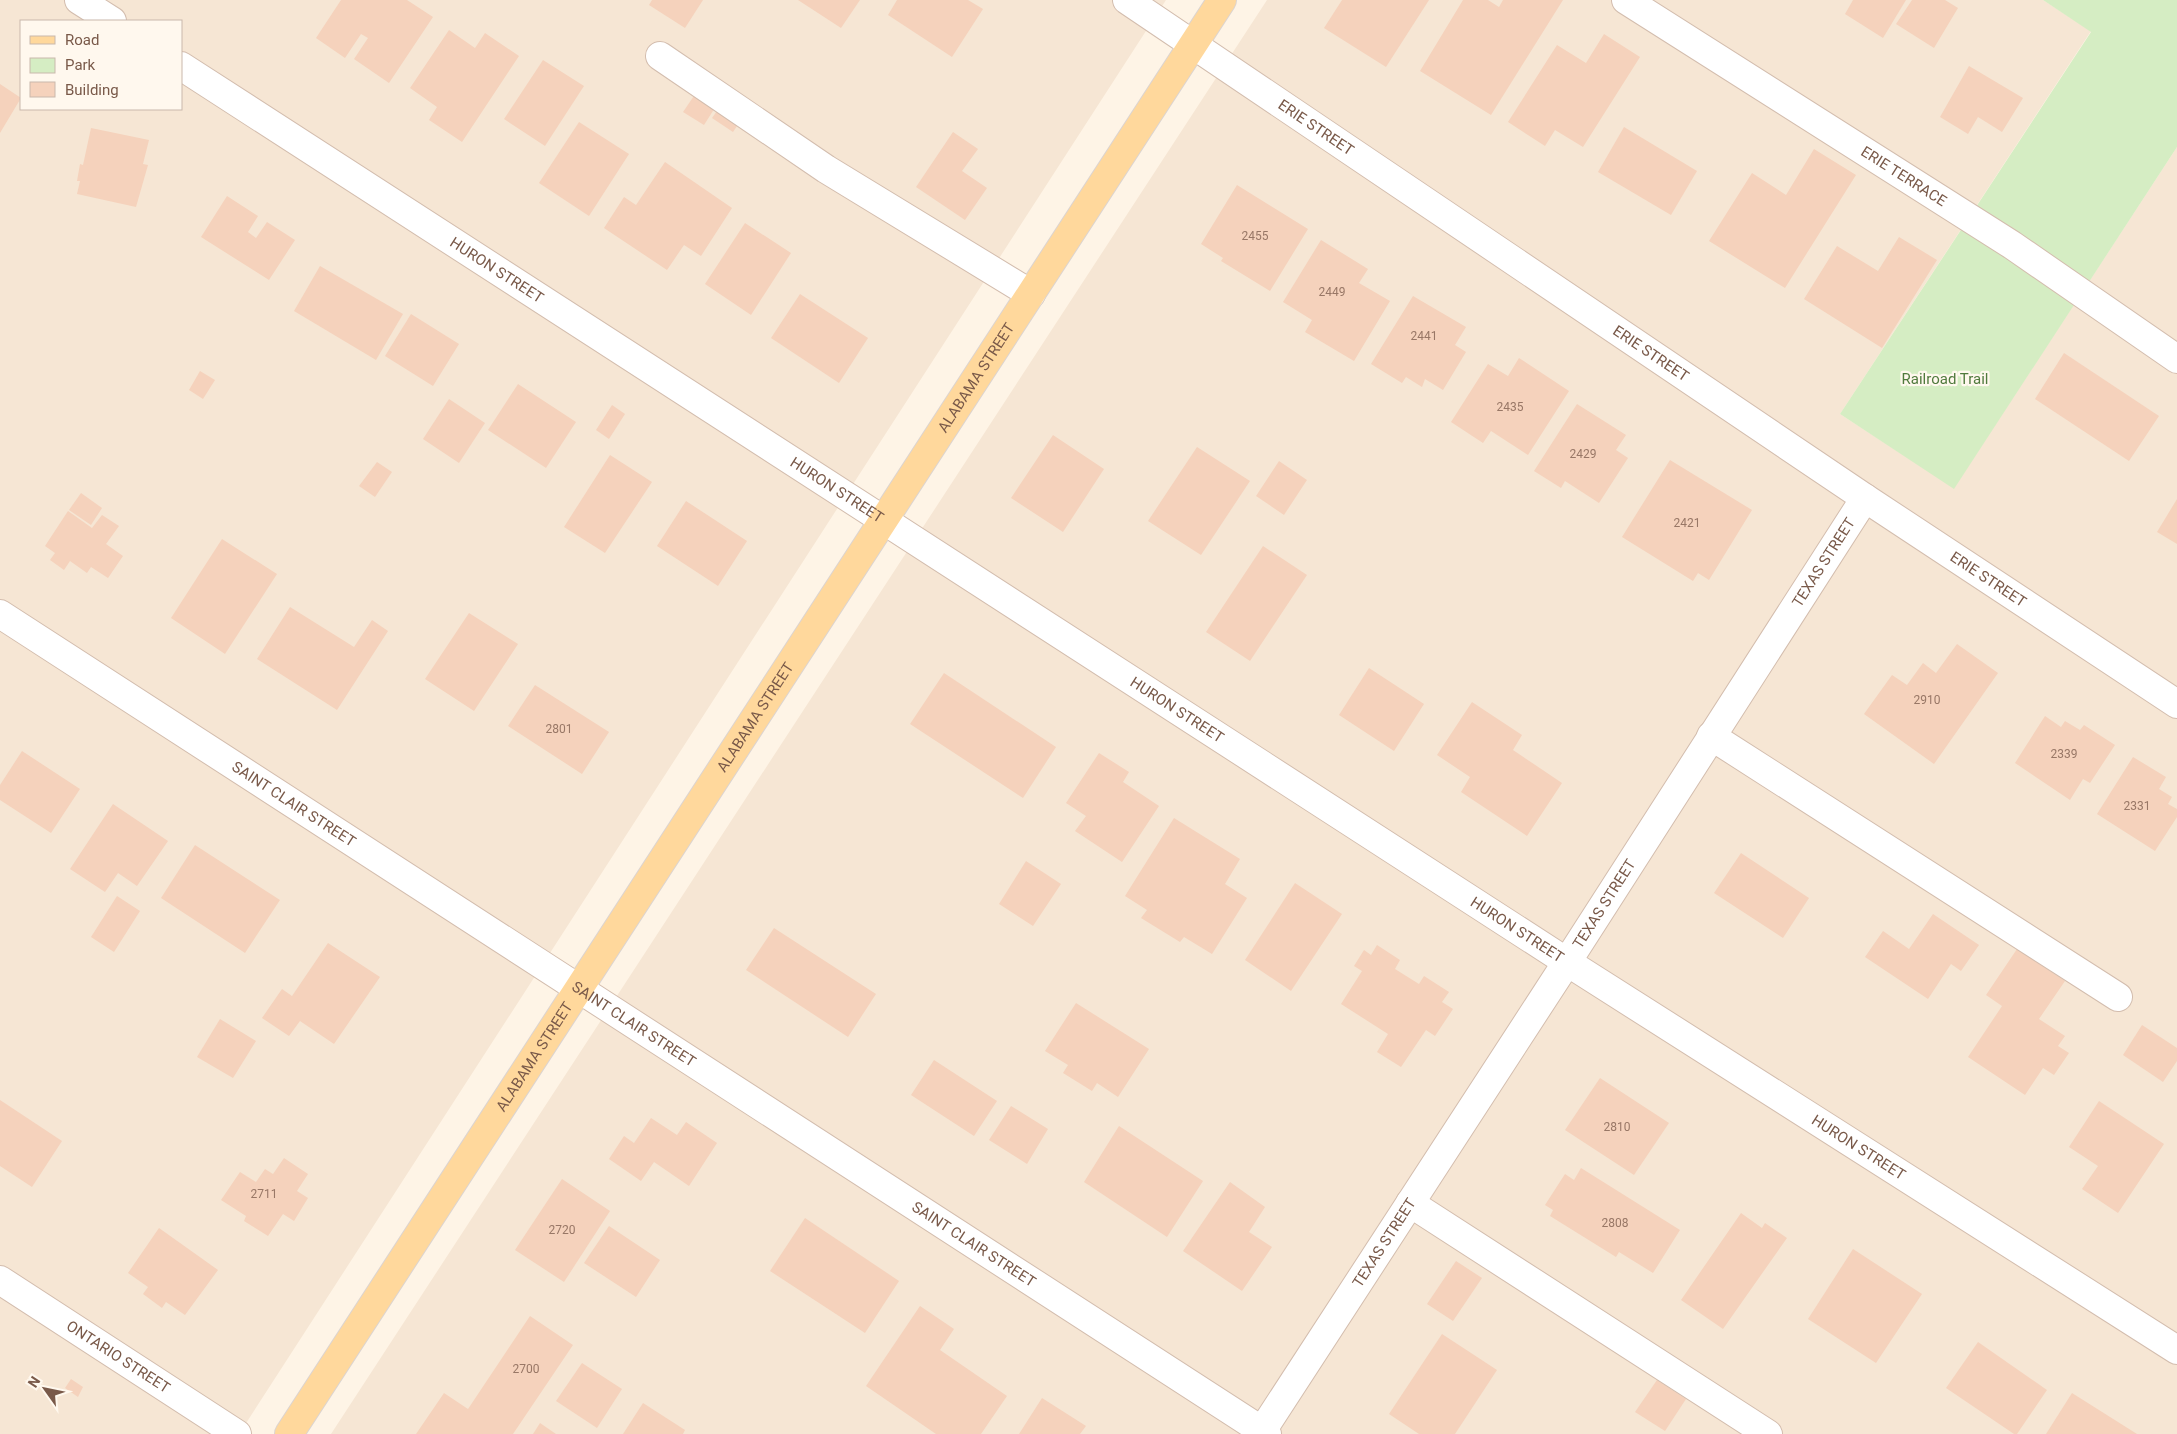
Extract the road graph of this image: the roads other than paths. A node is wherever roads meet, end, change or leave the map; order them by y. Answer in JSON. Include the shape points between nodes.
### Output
{"nodes":[{"id":1,"x":79,"y":0,"type":"edge"},
{"id":2,"x":1127,"y":0,"type":"edge"},
{"id":3,"x":1222,"y":0,"type":"edge"},
{"id":4,"x":1626,"y":0,"type":"edge"},
{"id":5,"x":110,"y":20,"type":"edge"},
{"id":6,"x":1194,"y":43,"type":"junction"},
{"id":7,"x":660,"y":56,"type":"dead end"},
{"id":8,"x":182,"y":67,"type":"edge"},
{"id":9,"x":1031,"y":294,"type":"junction"},
{"id":10,"x":2177,"y":359,"type":"edge"},
{"id":11,"x":1865,"y":498,"type":"junction"},
{"id":12,"x":883,"y":520,"type":"junction"},
{"id":13,"x":0,"y":614,"type":"edge"},
{"id":14,"x":2177,"y":704,"type":"edge"},
{"id":15,"x":1711,"y":736,"type":"junction"},
{"id":16,"x":1567,"y":962,"type":"junction"},
{"id":17,"x":579,"y":989,"type":"junction"},
{"id":18,"x":2118,"y":997,"type":"dead end"},
{"id":19,"x":1410,"y":1203,"type":"junction"},
{"id":20,"x":0,"y":1280,"type":"edge"},
{"id":21,"x":2177,"y":1350,"type":"edge"},
{"id":22,"x":1263,"y":1433,"type":"edge"},
{"id":23,"x":237,"y":1434,"type":"edge"},
{"id":24,"x":289,"y":1434,"type":"edge"},
{"id":25,"x":1768,"y":1434,"type":"edge"}],
"edges":[{"from":1,"to":5,"type":"street"},
{"from":2,"to":6,"type":"street","name":"ERIE STREET"},
{"from":3,"to":6,"type":"main road","name":"ALABAMA STREET"},
{"from":4,"to":10,"type":"street","name":"ERIE TERRACE","via":[[2012,245]]},
{"from":6,"to":9,"type":"main road","name":"ALABAMA STREET"},
{"from":6,"to":11,"type":"street","name":"ERIE STREET"},
{"from":7,"to":9,"type":"street","via":[[826,169]]},
{"from":8,"to":12,"type":"street","name":"HURON STREET"},
{"from":9,"to":12,"type":"main road","name":"ALABAMA STREET"},
{"from":11,"to":14,"type":"street","name":"ERIE STREET"},
{"from":11,"to":15,"type":"street","name":"TEXAS STREET"},
{"from":12,"to":16,"type":"street","name":"HURON STREET"},
{"from":12,"to":17,"type":"main road","name":"ALABAMA STREET"},
{"from":13,"to":17,"type":"street","name":"SAINT CLAIR STREET"},
{"from":15,"to":16,"type":"street","name":"TEXAS STREET"},
{"from":15,"to":18,"type":"street"},
{"from":16,"to":19,"type":"street","name":"TEXAS STREET"},
{"from":16,"to":21,"type":"street","name":"HURON STREET"},
{"from":17,"to":22,"type":"street","name":"SAINT CLAIR STREET"},
{"from":17,"to":24,"type":"main road","name":"ALABAMA STREET"},
{"from":19,"to":22,"type":"street","name":"TEXAS STREET"},
{"from":19,"to":25,"type":"street"},
{"from":20,"to":23,"type":"street","name":"ONTARIO STREET"}]}
